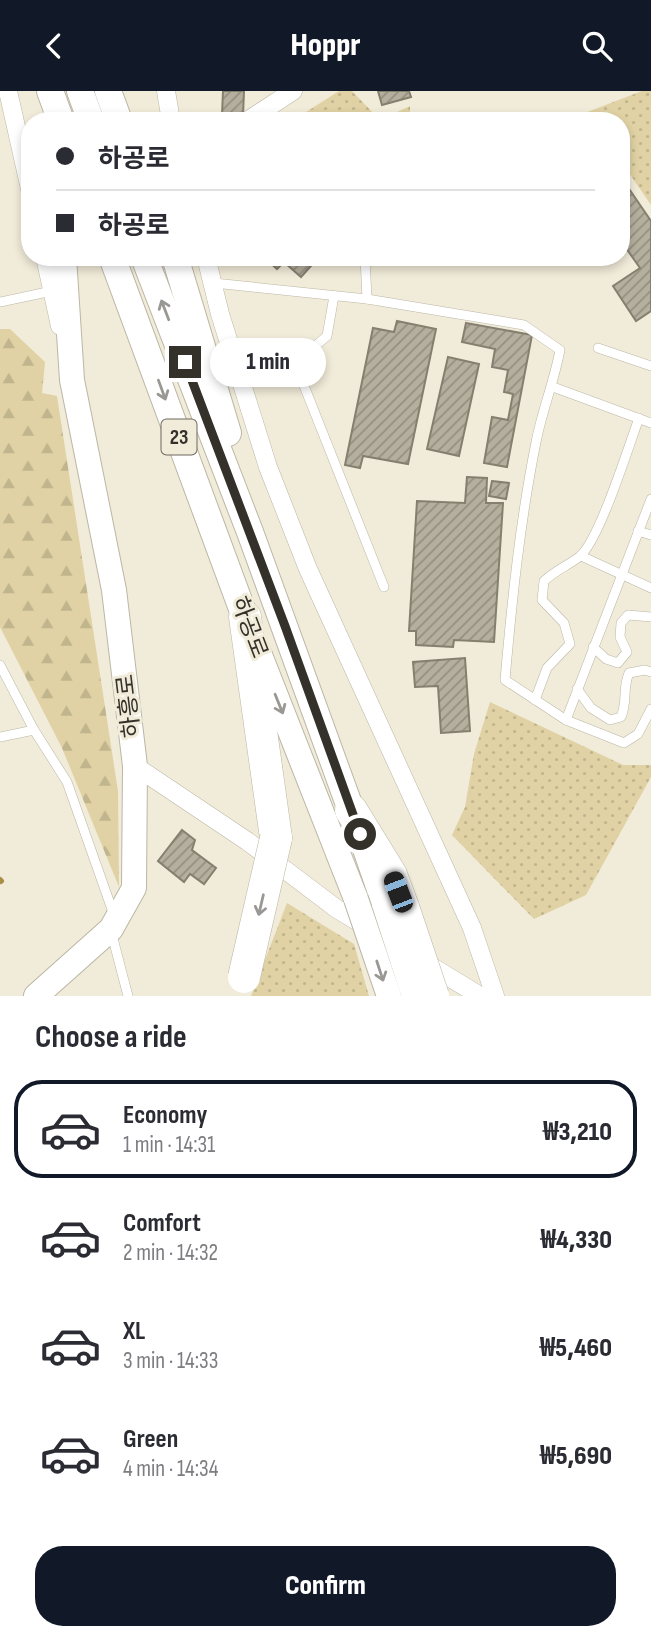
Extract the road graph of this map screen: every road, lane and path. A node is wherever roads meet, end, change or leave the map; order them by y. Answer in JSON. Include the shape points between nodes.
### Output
{"nodes":[{"id":1,"x":8,"y":91,"type":"edge"},
{"id":2,"x":50,"y":91,"type":"edge"},
{"id":3,"x":80,"y":91,"type":"edge"},
{"id":4,"x":108,"y":91,"type":"edge"},
{"id":5,"x":166,"y":91,"type":"edge"},
{"id":6,"x":293,"y":91,"type":"edge"},
{"id":7,"x":58,"y":112,"type":"edge"},
{"id":8,"x":88,"y":112,"type":"edge"},
{"id":9,"x":115,"y":112,"type":"edge"},
{"id":10,"x":170,"y":112,"type":"edge"},
{"id":11,"x":261,"y":112,"type":"edge"},
{"id":12,"x":21,"y":149,"type":"edge"},
{"id":13,"x":47,"y":266,"type":"edge"},
{"id":14,"x":65,"y":266,"type":"edge"},
{"id":15,"x":115,"y":266,"type":"edge"},
{"id":16,"x":147,"y":266,"type":"edge"},
{"id":17,"x":178,"y":266,"type":"edge"},
{"id":18,"x":209,"y":266,"type":"edge"},
{"id":19,"x":365,"y":266,"type":"edge"},
{"id":20,"x":214,"y":283,"type":"junction"},
{"id":21,"x":52,"y":291,"type":"junction"},
{"id":22,"x":334,"y":296,"type":"junction"},
{"id":23,"x":367,"y":299,"type":"junction"},
{"id":24,"x":0,"y":302,"type":"edge"},
{"id":25,"x":598,"y":348,"type":"dead end"},
{"id":26,"x":651,"y":366,"type":"edge"},
{"id":27,"x":72,"y":380,"type":"junction"},
{"id":28,"x":554,"y":387,"type":"junction"},
{"id":29,"x":639,"y":418,"type":"junction"},
{"id":30,"x":651,"y":423,"type":"edge"},
{"id":31,"x":651,"y":499,"type":"edge"},
{"id":32,"x":638,"y":531,"type":"junction"},
{"id":33,"x":651,"y":535,"type":"edge"},
{"id":34,"x":581,"y":556,"type":"junction"},
{"id":35,"x":620,"y":575,"type":"junction"},
{"id":36,"x":384,"y":587,"type":"dead end"},
{"id":37,"x":651,"y":588,"type":"edge"},
{"id":38,"x":277,"y":603,"type":"junction"},
{"id":39,"x":245,"y":617,"type":"junction"},
{"id":40,"x":651,"y":617,"type":"edge"},
{"id":41,"x":593,"y":647,"type":"junction"},
{"id":42,"x":0,"y":665,"type":"edge"},
{"id":43,"x":651,"y":672,"type":"edge"},
{"id":44,"x":578,"y":689,"type":"junction"},
{"id":45,"x":535,"y":700,"type":"junction"},
{"id":46,"x":651,"y":709,"type":"edge"},
{"id":47,"x":566,"y":720,"type":"junction"},
{"id":48,"x":34,"y":730,"type":"junction"},
{"id":49,"x":0,"y":737,"type":"edge"},
{"id":50,"x":135,"y":766,"type":"junction"},
{"id":51,"x":351,"y":810,"type":"joint"},
{"id":52,"x":394,"y":907,"type":"junction"},
{"id":53,"x":113,"y":925,"type":"junction"},
{"id":54,"x":239,"y":987,"type":"edge"},
{"id":55,"x":36,"y":996,"type":"edge"},
{"id":56,"x":128,"y":996,"type":"edge"},
{"id":57,"x":388,"y":996,"type":"edge"},
{"id":58,"x":414,"y":996,"type":"edge"},
{"id":59,"x":433,"y":996,"type":"edge"},
{"id":60,"x":480,"y":996,"type":"edge"},
{"id":61,"x":495,"y":996,"type":"edge"}],
"edges":[{"from":1,"to":12,"type":"street"},
{"from":2,"to":7,"type":"main road"},
{"from":3,"to":8,"type":"main road"},
{"from":4,"to":9,"type":"main road"},
{"from":5,"to":10,"type":"street"},
{"from":6,"to":11,"type":"street"},
{"from":13,"to":21,"type":"street"},
{"from":14,"to":27,"type":"street","name":"하흥로"},
{"from":15,"to":39,"type":"main road","name":"하공로","number":"23","one_way":true},
{"from":38,"to":16,"type":"main road","name":"하공로","number":"23","one_way":true},
{"from":17,"to":38,"type":"main road"},
{"from":18,"to":20,"type":"street"},
{"from":19,"to":23,"type":"lane"},
{"from":20,"to":22,"type":"lane"},
{"from":20,"to":61,"type":"street","via":[[268,467],[308,569],[472,927]]},
{"from":21,"to":24,"type":"lane"},
{"from":21,"to":27,"type":"street"},
{"from":22,"to":23,"type":"lane"},
{"from":22,"to":36,"type":"lane","via":[[327,336],[295,363]]},
{"from":23,"to":28,"type":"lane","via":[[524,325],[560,350]]},
{"from":25,"to":26,"type":"lane"},
{"from":27,"to":50,"type":"street","name":"하흥로","via":[[114,590]]},
{"from":28,"to":29,"type":"lane"},
{"from":28,"to":45,"type":"lane","via":[[536,438],[518,535],[505,680]]},
{"from":29,"to":30,"type":"lane"},
{"from":29,"to":34,"type":"lane","via":[[597,528]]},
{"from":31,"to":32,"type":"lane"},
{"from":32,"to":33,"type":"lane"},
{"from":32,"to":35,"type":"lane"},
{"from":34,"to":35,"type":"lane"},
{"from":34,"to":45,"type":"lane","via":[[559,567],[544,582],[542,600],[564,623],[570,644],[547,668]]},
{"from":35,"to":37,"type":"lane"},
{"from":35,"to":41,"type":"lane"},
{"from":38,"to":51,"type":"main road","name":"하공로","number":"23"},
{"from":39,"to":54,"type":"highway","number":"23","one_way":true,"bridge":true,"via":[[276,838]]},
{"from":39,"to":57,"type":"street","name":"하공로","one_way":true,"bridge":true,"via":[[356,899]]},
{"from":40,"to":41,"type":"lane","via":[[628,615],[621,623],[620,637],[627,652],[618,663]]},
{"from":41,"to":44,"type":"lane"},
{"from":42,"to":48,"type":"lane"},
{"from":43,"to":44,"type":"lane","via":[[629,673],[622,688],[626,703],[621,717],[610,720],[591,708]]},
{"from":44,"to":47,"type":"lane"},
{"from":45,"to":47,"type":"lane"},
{"from":46,"to":47,"type":"lane","via":[[638,734],[624,743]]},
{"from":48,"to":49,"type":"lane"},
{"from":48,"to":53,"type":"lane","via":[[67,782]]},
{"from":50,"to":53,"type":"street","name":"하흥로","via":[[134,888]]},
{"from":50,"to":60,"type":"street","via":[[337,909]]},
{"from":51,"to":52,"type":"highway","number":"23","via":[[391,875]]},
{"from":52,"to":58,"type":"street","number":"23","bridge":true},
{"from":52,"to":59,"type":"highway","number":"23","bridge":true},
{"from":53,"to":55,"type":"street","name":"하흥로"},
{"from":53,"to":56,"type":"lane"}]}
